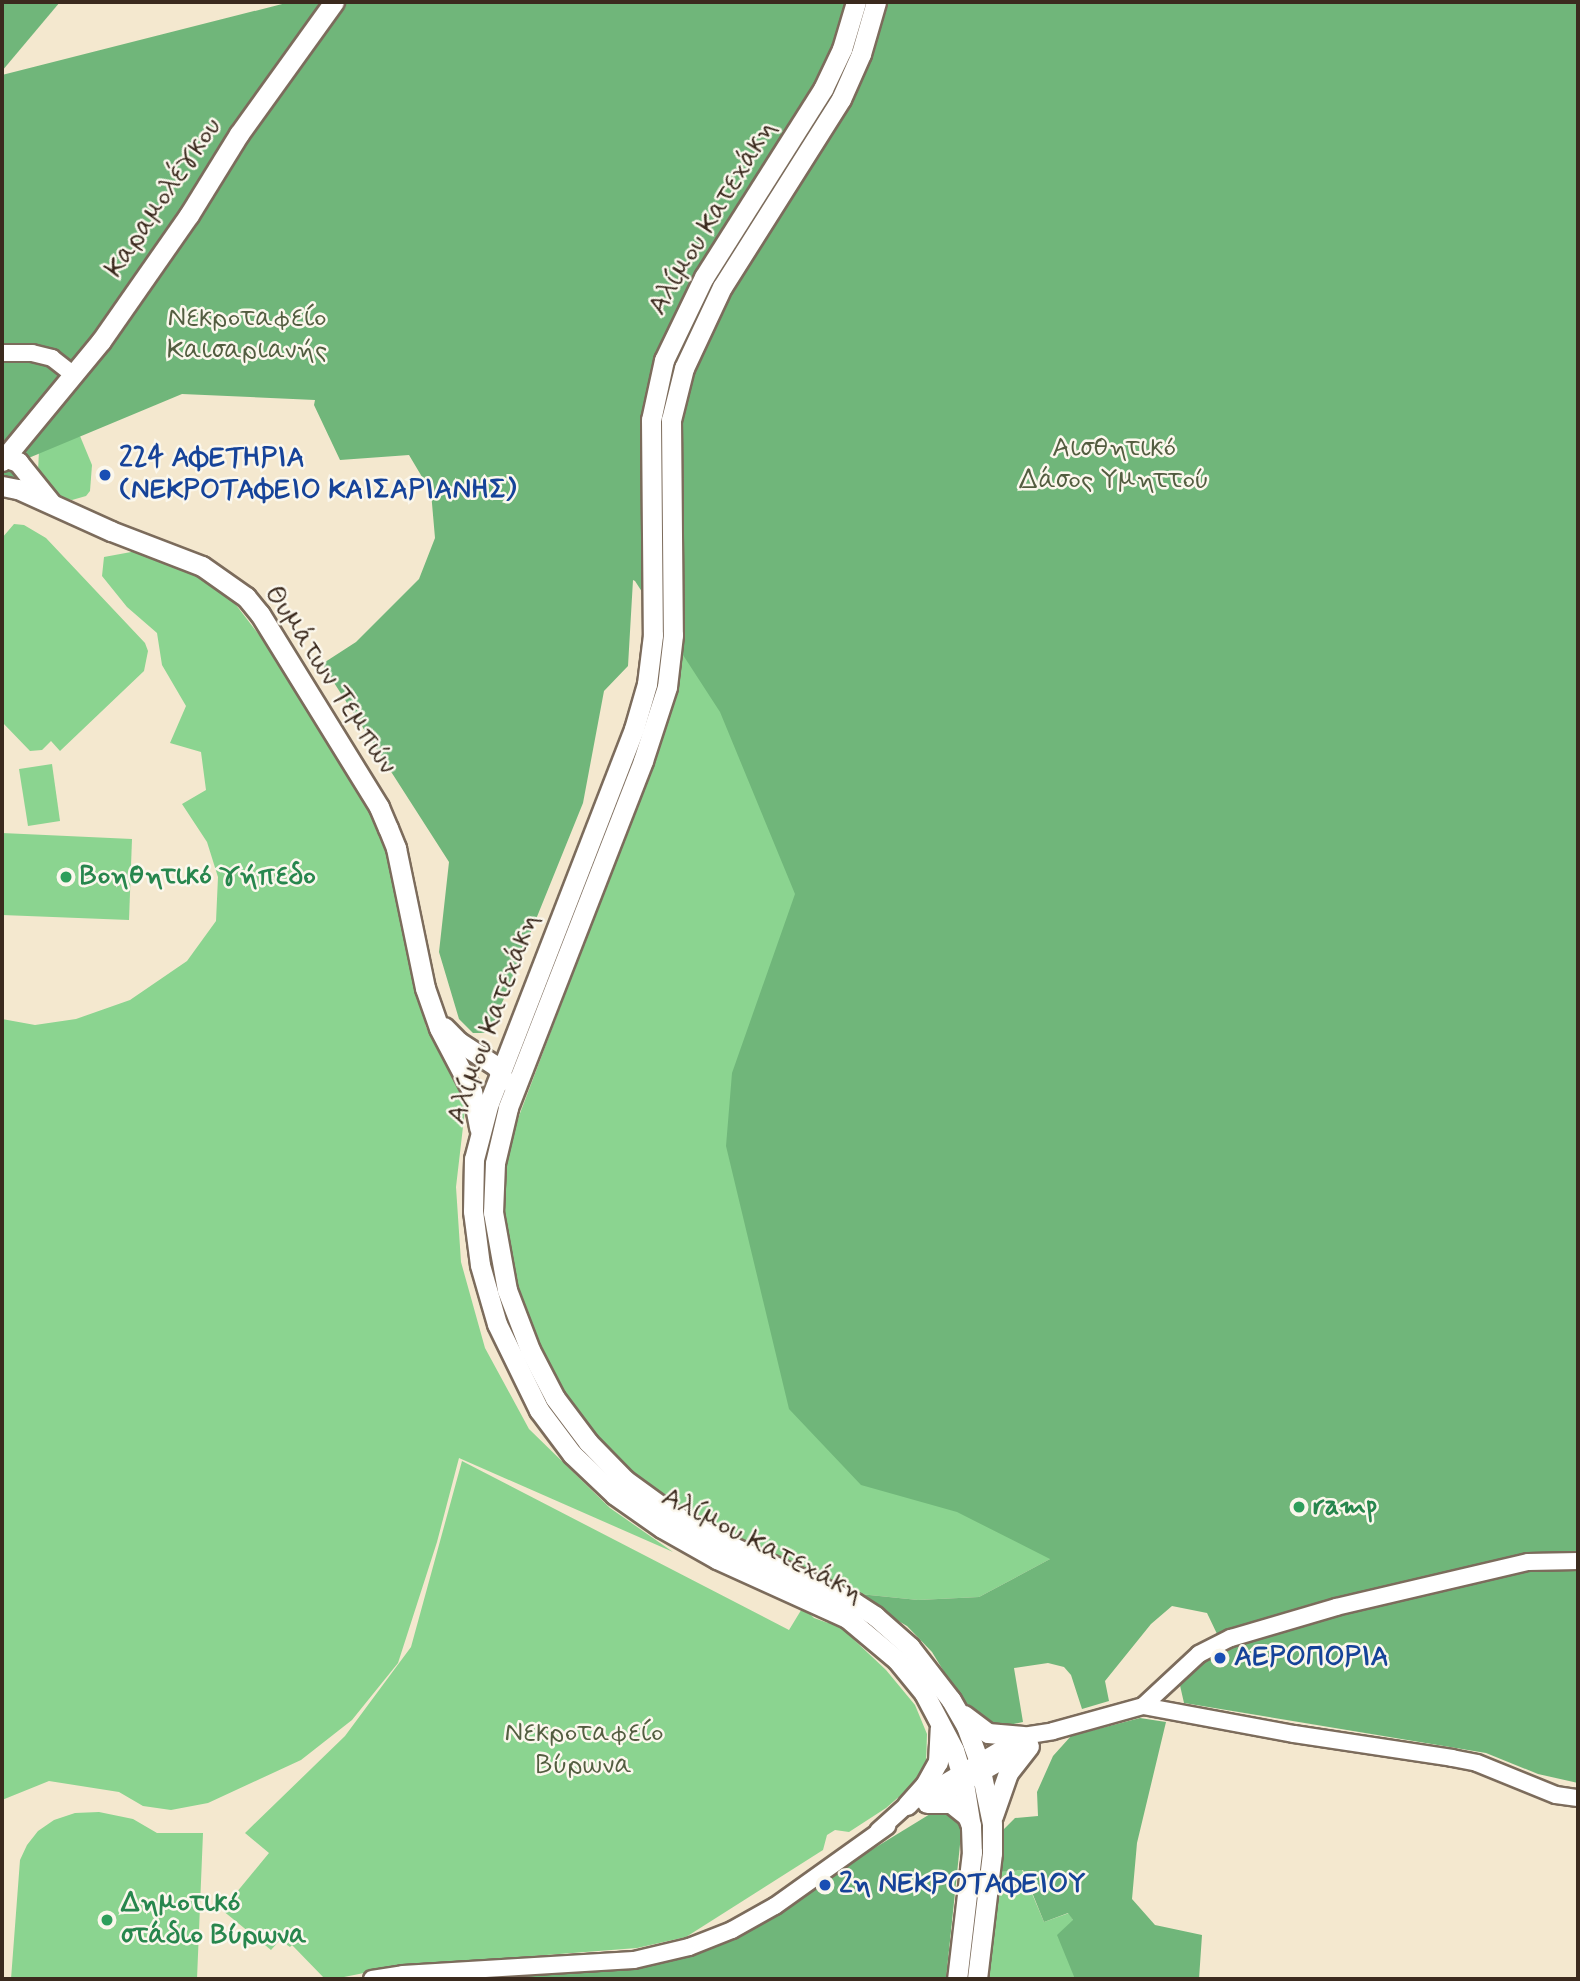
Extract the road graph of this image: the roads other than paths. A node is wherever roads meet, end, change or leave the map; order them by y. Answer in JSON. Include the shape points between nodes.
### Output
{"nodes":[{"id":1,"x":334,"y":2,"type":"edge"},
{"id":2,"x":856,"y":2,"type":"edge"},
{"id":3,"x":876,"y":2,"type":"edge"},
{"id":4,"x":2,"y":353,"type":"edge"},
{"id":5,"x":74,"y":375,"type":"junction"},
{"id":6,"x":8,"y":472,"type":"edge"},
{"id":7,"x":52,"y":504,"type":"junction"},
{"id":8,"x":435,"y":1015,"type":"junction"},
{"id":9,"x":513,"y":1037,"type":"junction"},
{"id":10,"x":465,"y":1045,"type":"junction"},
{"id":11,"x":500,"y":1071,"type":"junction"},
{"id":12,"x":508,"y":1108,"type":"junction"},
{"id":13,"x":480,"y":1136,"type":"junction"},
{"id":14,"x":1578,"y":1561,"type":"edge"},
{"id":15,"x":943,"y":1705,"type":"junction"},
{"id":16,"x":1143,"y":1706,"type":"junction"},
{"id":17,"x":1026,"y":1741,"type":"junction"},
{"id":18,"x":981,"y":1766,"type":"junction"},
{"id":19,"x":962,"y":1777,"type":"junction"},
{"id":20,"x":1578,"y":1798,"type":"edge"},
{"id":21,"x":927,"y":1803,"type":"junction"},
{"id":22,"x":906,"y":1805,"type":"junction"},
{"id":23,"x":992,"y":1824,"type":"junction"},
{"id":24,"x":971,"y":1826,"type":"junction"},
{"id":25,"x":878,"y":1831,"type":"junction"},
{"id":26,"x":372,"y":1979,"type":"edge"},
{"id":27,"x":957,"y":1979,"type":"edge"},
{"id":28,"x":977,"y":1979,"type":"edge"}],
"edges":[{"from":1,"to":5,"type":"main road","name":"Καραμολέγκου","via":[[239,134],[102,341]]},
{"from":2,"to":9,"type":"main road","name":"Αλίμου Κατεχάκη","via":[[842,49],[823,89],[704,277],[664,360],[651,420],[653,635],[647,684],[634,729]]},
{"from":3,"to":12,"type":"main road","name":"Αλίμου Κατεχάκη","via":[[861,54],[836,109],[722,286],[684,368],[671,420],[673,626],[667,687],[643,761]]},
{"from":4,"to":5,"type":"street","via":[[52,358]]},
{"from":5,"to":6,"type":"main road","name":"Καραμολέγκου","via":[[37,422]]},
{"from":6,"to":7,"type":"main road","name":"Θυμάτων Τεμπών"},
{"from":6,"to":7,"type":"main road"},
{"from":7,"to":8,"type":"main road","name":"Θυμάτων Τεμπών","via":[[202,566],[246,597],[261,614],[379,807],[396,848],[425,988]]},
{"from":8,"to":10,"type":"main road"},
{"from":8,"to":13,"type":"main road","name":"Θυμάτων Τεμπών","via":[[472,1091]]},
{"from":9,"to":10,"type":"main road","via":[[484,1046]]},
{"from":9,"to":11,"type":"main road","name":"Αλίμου Κατεχάκη"},
{"from":10,"to":11,"type":"main road"},
{"from":11,"to":12,"type":"main road"},
{"from":11,"to":13,"type":"main road","name":"Αλίμου Κατεχάκη"},
{"from":12,"to":15,"type":"main road","name":"Αλίμου Κατεχάκη","via":[[493,1187],[500,1262],[530,1350],[571,1421],[625,1479],[668,1512],[875,1616],[910,1647]]},
{"from":13,"to":15,"type":"main road","name":"Αλίμου Κατεχάκη","via":[[474,1159],[473,1211],[488,1296],[512,1360],[555,1433],[592,1475],[634,1511],[717,1559],[830,1608],[865,1631]]},
{"from":14,"to":16,"type":"street","via":[[1528,1562],[1231,1637],[1199,1654]]},
{"from":15,"to":17,"type":"main road","via":[[977,1727]]},
{"from":15,"to":18,"type":"main road","name":"Αλίμου Κατεχάκη","via":[[966,1726]]},
{"from":15,"to":19,"type":"main road","name":"Αλίμου Κατεχάκη"},
{"from":15,"to":22,"type":"main road","via":[[938,1762],[925,1786]]},
{"from":16,"to":17,"type":"street"},
{"from":16,"to":20,"type":"street","via":[[1477,1763],[1556,1795]]},
{"from":17,"to":18,"type":"street"},
{"from":17,"to":23,"type":"main road","via":[[1008,1773]]},
{"from":18,"to":19,"type":"street"},
{"from":18,"to":23,"type":"main road","name":"Αλίμου Κατεχάκη"},
{"from":19,"to":21,"type":"street"},
{"from":19,"to":22,"type":"street"},
{"from":19,"to":24,"type":"main road","name":"Αλίμου Κατεχάκη"},
{"from":21,"to":24,"type":"main road","via":[[951,1803],[967,1816]]},
{"from":21,"to":25,"type":"street"},
{"from":22,"to":25,"type":"street"},
{"from":23,"to":28,"type":"main road","name":"Αλίμου Κατεχάκη"},
{"from":24,"to":27,"type":"main road","name":"Αλίμου Κατεχάκη"},
{"from":25,"to":26,"type":"street","via":[[775,1906],[690,1947],[634,1960]]}]}
